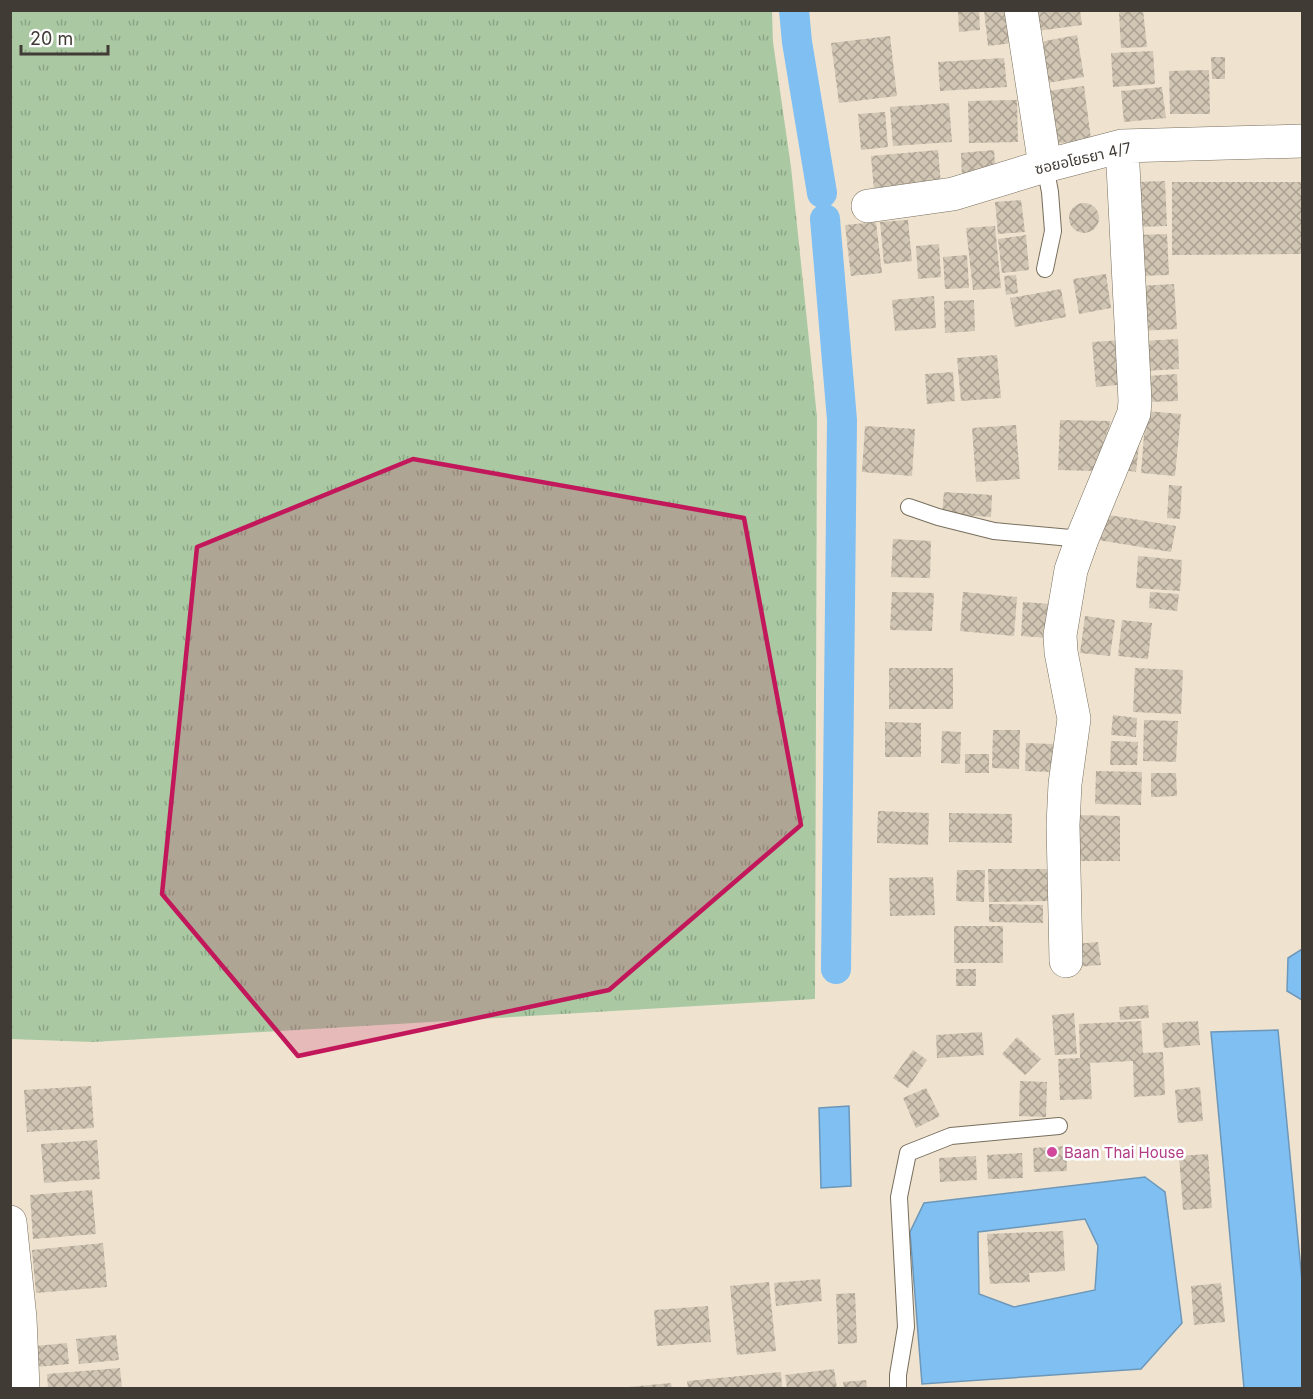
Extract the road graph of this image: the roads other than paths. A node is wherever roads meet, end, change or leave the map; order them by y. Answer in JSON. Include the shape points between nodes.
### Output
{"nodes":[{"id":1,"x":1021,"y":10,"type":"edge"},
{"id":2,"x":1302,"y":141,"type":"edge"},
{"id":3,"x":1122,"y":146,"type":"junction"},
{"id":4,"x":1045,"y":166,"type":"junction"},
{"id":5,"x":868,"y":206,"type":"dead end"},
{"id":6,"x":1045,"y":269,"type":"dead end"},
{"id":7,"x":909,"y":507,"type":"dead end"},
{"id":8,"x":1082,"y":539,"type":"junction"},
{"id":9,"x":1066,"y":961,"type":"dead end"},
{"id":10,"x":1059,"y":1126,"type":"dead end"},
{"id":11,"x":10,"y":1222,"type":"edge"},
{"id":12,"x":15,"y":1318,"type":"edge"},
{"id":13,"x":23,"y":1389,"type":"edge"},
{"id":14,"x":898,"y":1389,"type":"edge"}],
"edges":[{"from":1,"to":4,"type":"street"},
{"from":2,"to":3,"type":"street","name":"ซอยอโยธยา 4/7"},
{"from":3,"to":4,"type":"street","name":"ซอยอโยธยา 4/7"},
{"from":3,"to":8,"type":"street","via":[[1134,413]]},
{"from":4,"to":5,"type":"street","name":"ซอยอโยธยา 4/7","via":[[953,194]]},
{"from":4,"to":6,"type":"lane","via":[[1053,231]]},
{"from":7,"to":8,"type":"lane","via":[[994,531]]},
{"from":8,"to":9,"type":"street","via":[[1071,570],[1060,635],[1074,719],[1063,825]]},
{"from":10,"to":14,"type":"lane","via":[[951,1136],[908,1153],[899,1197],[906,1327]]},
{"from":11,"to":12,"type":"street"},
{"from":12,"to":13,"type":"street"}]}
